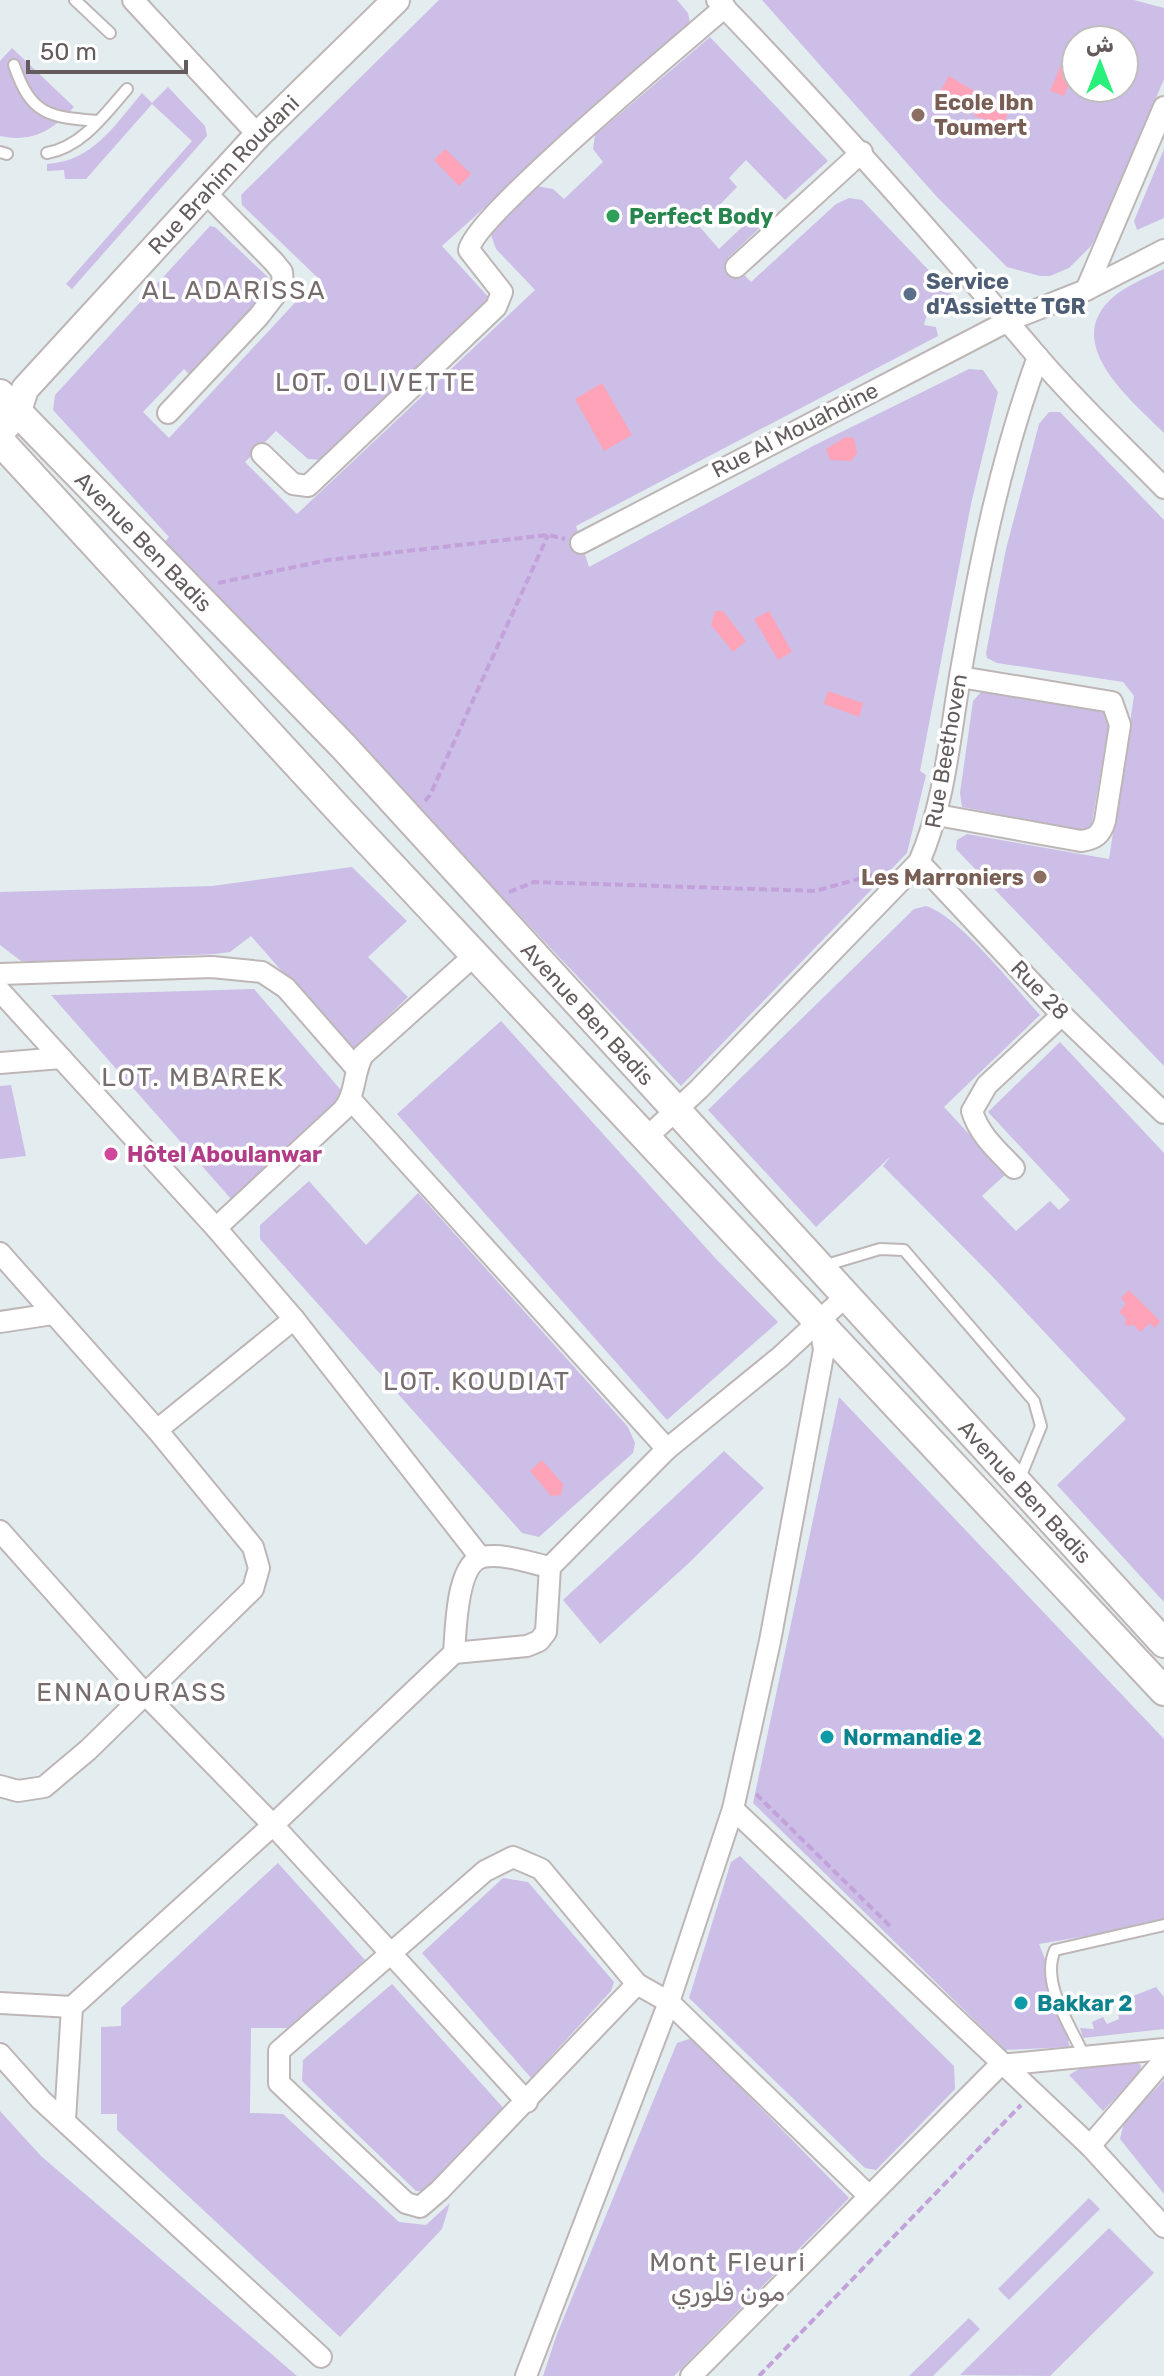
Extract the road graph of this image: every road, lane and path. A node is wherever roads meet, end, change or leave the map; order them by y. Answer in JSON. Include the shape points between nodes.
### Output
{"nodes":[{"id":1,"x":75,"y":0,"type":"edge"},
{"id":2,"x":133,"y":0,"type":"edge"},
{"id":3,"x":396,"y":0,"type":"edge"},
{"id":4,"x":721,"y":4,"type":"edge"},
{"id":5,"x":110,"y":33,"type":"dead end"},
{"id":6,"x":14,"y":65,"type":"dead end"},
{"id":7,"x":127,"y":89,"type":"dead end"},
{"id":8,"x":1164,"y":107,"type":"edge"},
{"id":9,"x":98,"y":121,"type":"junction"},
{"id":10,"x":258,"y":135,"type":"junction"},
{"id":11,"x":862,"y":152,"type":"junction"},
{"id":12,"x":47,"y":153,"type":"dead end"},
{"id":13,"x":204,"y":191,"type":"junction"},
{"id":14,"x":1164,"y":250,"type":"edge"},
{"id":15,"x":736,"y":267,"type":"dead end"},
{"id":16,"x":1086,"y":290,"type":"junction"},
{"id":17,"x":1010,"y":320,"type":"junction"},
{"id":18,"x":1038,"y":357,"type":"junction"},
{"id":19,"x":9,"y":405,"type":"edge"},
{"id":20,"x":168,"y":413,"type":"dead end"},
{"id":21,"x":0,"y":441,"type":"edge"},
{"id":22,"x":262,"y":454,"type":"dead end"},
{"id":23,"x":1164,"y":488,"type":"edge"},
{"id":24,"x":548,"y":535,"type":"junction"},
{"id":25,"x":581,"y":543,"type":"joint"},
{"id":26,"x":192,"y":588,"type":"junction"},
{"id":27,"x":960,"y":677,"type":"junction"},
{"id":28,"x":937,"y":815,"type":"junction"},
{"id":29,"x":408,"y":816,"type":"junction"},
{"id":30,"x":919,"y":862,"type":"junction"},
{"id":31,"x":485,"y":902,"type":"junction"},
{"id":32,"x":477,"y":953,"type":"junction"},
{"id":33,"x":0,"y":974,"type":"edge"},
{"id":34,"x":0,"y":991,"type":"edge"},
{"id":35,"x":1062,"y":1015,"type":"junction"},
{"id":36,"x":61,"y":1058,"type":"junction"},
{"id":37,"x":0,"y":1063,"type":"edge"},
{"id":38,"x":356,"y":1068,"type":"junction"},
{"id":39,"x":351,"y":1100,"type":"junction"},
{"id":40,"x":676,"y":1110,"type":"junction"},
{"id":41,"x":1164,"y":1113,"type":"edge"},
{"id":42,"x":647,"y":1137,"type":"junction"},
{"id":43,"x":1014,"y":1168,"type":"dead end"},
{"id":44,"x":216,"y":1228,"type":"junction"},
{"id":45,"x":0,"y":1253,"type":"edge"},
{"id":46,"x":817,"y":1268,"type":"junction"},
{"id":47,"x":845,"y":1297,"type":"junction"},
{"id":48,"x":53,"y":1314,"type":"junction"},
{"id":49,"x":294,"y":1319,"type":"junction"},
{"id":50,"x":820,"y":1321,"type":"junction"},
{"id":51,"x":0,"y":1322,"type":"edge"},
{"id":52,"x":157,"y":1430,"type":"junction"},
{"id":53,"x":667,"y":1449,"type":"junction"},
{"id":54,"x":1018,"y":1484,"type":"junction"},
{"id":55,"x":2,"y":1536,"type":"edge"},
{"id":56,"x":480,"y":1557,"type":"junction"},
{"id":57,"x":550,"y":1567,"type":"junction"},
{"id":58,"x":1164,"y":1643,"type":"edge"},
{"id":59,"x":454,"y":1653,"type":"junction"},
{"id":60,"x":1164,"y":1691,"type":"edge"},
{"id":61,"x":146,"y":1695,"type":"junction"},
{"id":62,"x":740,"y":1778,"type":"junction"},
{"id":63,"x":0,"y":1786,"type":"edge"},
{"id":64,"x":733,"y":1809,"type":"junction"},
{"id":65,"x":273,"y":1825,"type":"junction"},
{"id":66,"x":1164,"y":1925,"type":"edge"},
{"id":67,"x":894,"y":1930,"type":"dead end"},
{"id":68,"x":394,"y":1954,"type":"junction"},
{"id":69,"x":637,"y":1984,"type":"junction"},
{"id":70,"x":669,"y":2002,"type":"junction"},
{"id":71,"x":0,"y":2003,"type":"edge"},
{"id":72,"x":72,"y":2007,"type":"junction"},
{"id":73,"x":1164,"y":2049,"type":"edge"},
{"id":74,"x":0,"y":2054,"type":"edge"},
{"id":75,"x":1085,"y":2058,"type":"junction"},
{"id":76,"x":1164,"y":2060,"type":"edge"},
{"id":77,"x":1000,"y":2065,"type":"junction"},
{"id":78,"x":1032,"y":2094,"type":"junction"},
{"id":79,"x":527,"y":2102,"type":"junction"},
{"id":80,"x":65,"y":2120,"type":"junction"},
{"id":81,"x":1090,"y":2146,"type":"junction"},
{"id":82,"x":868,"y":2195,"type":"junction"},
{"id":83,"x":1164,"y":2227,"type":"edge"},
{"id":84,"x":321,"y":2357,"type":"dead end"},
{"id":85,"x":526,"y":2376,"type":"edge"},
{"id":86,"x":691,"y":2376,"type":"edge"},
{"id":87,"x":759,"y":2376,"type":"edge"}],
"edges":[{"from":1,"to":5,"type":"lane"},
{"from":2,"to":10,"type":"street"},
{"from":3,"to":10,"type":"street","name":"Rue Brahim Roudani"},
{"from":4,"to":11,"type":"street"},
{"from":4,"to":22,"type":"street","via":[[475,234],[469,250],[502,292],[496,307],[308,486],[293,484]]},
{"from":6,"to":9,"type":"lane","via":[[27,97],[42,111]]},
{"from":7,"to":9,"type":"lane"},
{"from":8,"to":16,"type":"street"},
{"from":9,"to":12,"type":"lane","via":[[75,142]]},
{"from":10,"to":13,"type":"street","name":"Rue Brahim Roudani"},
{"from":11,"to":15,"type":"street"},
{"from":11,"to":17,"type":"street"},
{"from":13,"to":19,"type":"street","name":"Rue Brahim Roudani"},
{"from":13,"to":20,"type":"street","via":[[282,272],[283,285]]},
{"from":14,"to":16,"type":"street","name":"Rue Al Mouahdine"},
{"from":16,"to":17,"type":"street","name":"Rue Al Mouahdine"},
{"from":17,"to":18,"type":"street"},
{"from":17,"to":25,"type":"street","name":"Rue Al Mouahdine"},
{"from":18,"to":23,"type":"street"},
{"from":18,"to":27,"type":"street","name":"Rue Beethoven","via":[[999,483]]},
{"from":19,"to":26,"type":"main road","name":"Avenue Ben Badis"},
{"from":21,"to":32,"type":"main road","name":"Avenue Ben Badis"},
{"from":24,"to":25,"type":"path"},
{"from":24,"to":26,"type":"path","via":[[328,560]]},
{"from":24,"to":29,"type":"path","via":[[430,795]]},
{"from":26,"to":29,"type":"main road","name":"Avenue Ben Badis"},
{"from":27,"to":28,"type":"street","name":"Rue Beethoven"},
{"from":27,"to":28,"type":"street","via":[[1112,702],[1120,725],[1105,821],[1093,839],[1081,841]]},
{"from":28,"to":30,"type":"street","name":"Rue Beethoven"},
{"from":29,"to":31,"type":"main road","name":"Avenue Ben Badis"},
{"from":30,"to":31,"type":"path","via":[[815,891],[534,882]]},
{"from":30,"to":35,"type":"street","name":"Rue 28"},
{"from":30,"to":40,"type":"street","name":"Rue Beethoven"},
{"from":31,"to":40,"type":"main road","name":"Avenue Ben Badis"},
{"from":32,"to":38,"type":"street","via":[[363,1055]]},
{"from":32,"to":42,"type":"main road","name":"Avenue Ben Badis"},
{"from":33,"to":38,"type":"street","via":[[212,967],[262,972],[286,988]]},
{"from":34,"to":36,"type":"street"},
{"from":35,"to":41,"type":"street","name":"Rue 28"},
{"from":35,"to":43,"type":"street","via":[[987,1085],[972,1111],[981,1132]]},
{"from":36,"to":37,"type":"street"},
{"from":36,"to":44,"type":"street"},
{"from":38,"to":39,"type":"street"},
{"from":39,"to":44,"type":"street"},
{"from":39,"to":53,"type":"street"},
{"from":40,"to":42,"type":"street","name":"Rue Beethoven"},
{"from":40,"to":46,"type":"main road","name":"Avenue Ben Badis"},
{"from":42,"to":50,"type":"main road","name":"Avenue Ben Badis"},
{"from":44,"to":49,"type":"street"},
{"from":45,"to":48,"type":"street"},
{"from":46,"to":47,"type":"main road","name":"Avenue Ben Badis"},
{"from":46,"to":54,"type":"lane","via":[[880,1249],[904,1250],[1034,1401],[1041,1426]]},
{"from":47,"to":50,"type":"street"},
{"from":47,"to":54,"type":"main road","name":"Avenue Ben Badis"},
{"from":48,"to":51,"type":"street"},
{"from":48,"to":52,"type":"street"},
{"from":49,"to":52,"type":"street"},
{"from":49,"to":56,"type":"street"},
{"from":50,"to":53,"type":"street"},
{"from":50,"to":60,"type":"main road","name":"Avenue Ben Badis"},
{"from":50,"to":62,"type":"street","via":[[824,1350]]},
{"from":52,"to":61,"type":"street","via":[[253,1547],[259,1568],[253,1589]]},
{"from":53,"to":57,"type":"street"},
{"from":54,"to":58,"type":"main road","name":"Avenue Ben Badis"},
{"from":55,"to":61,"type":"street"},
{"from":56,"to":57,"type":"street"},
{"from":56,"to":59,"type":"street","via":[[461,1583]]},
{"from":57,"to":59,"type":"street","via":[[546,1632],[539,1641]]},
{"from":59,"to":65,"type":"street"},
{"from":61,"to":63,"type":"street","via":[[44,1787],[18,1791]]},
{"from":61,"to":65,"type":"street"},
{"from":62,"to":64,"type":"street"},
{"from":62,"to":67,"type":"path"},
{"from":64,"to":70,"type":"street"},
{"from":64,"to":77,"type":"street"},
{"from":65,"to":68,"type":"street"},
{"from":65,"to":72,"type":"street"},
{"from":66,"to":75,"type":"lane","via":[[1055,1950],[1053,1985]]},
{"from":68,"to":69,"type":"street","via":[[485,1871],[513,1857],[541,1869]]},
{"from":68,"to":79,"type":"street"},
{"from":68,"to":79,"type":"street","via":[[279,2051],[279,2083],[406,2203],[420,2207]]},
{"from":69,"to":70,"type":"street"},
{"from":69,"to":79,"type":"street"},
{"from":70,"to":82,"type":"street"},
{"from":70,"to":85,"type":"street"},
{"from":71,"to":72,"type":"street"},
{"from":72,"to":80,"type":"street"},
{"from":73,"to":75,"type":"street"},
{"from":74,"to":80,"type":"street"},
{"from":75,"to":77,"type":"street"},
{"from":76,"to":81,"type":"street"},
{"from":77,"to":78,"type":"street"},
{"from":77,"to":82,"type":"street"},
{"from":78,"to":81,"type":"street"},
{"from":78,"to":87,"type":"path"},
{"from":80,"to":84,"type":"street"},
{"from":81,"to":83,"type":"street"},
{"from":82,"to":86,"type":"street"}]}
